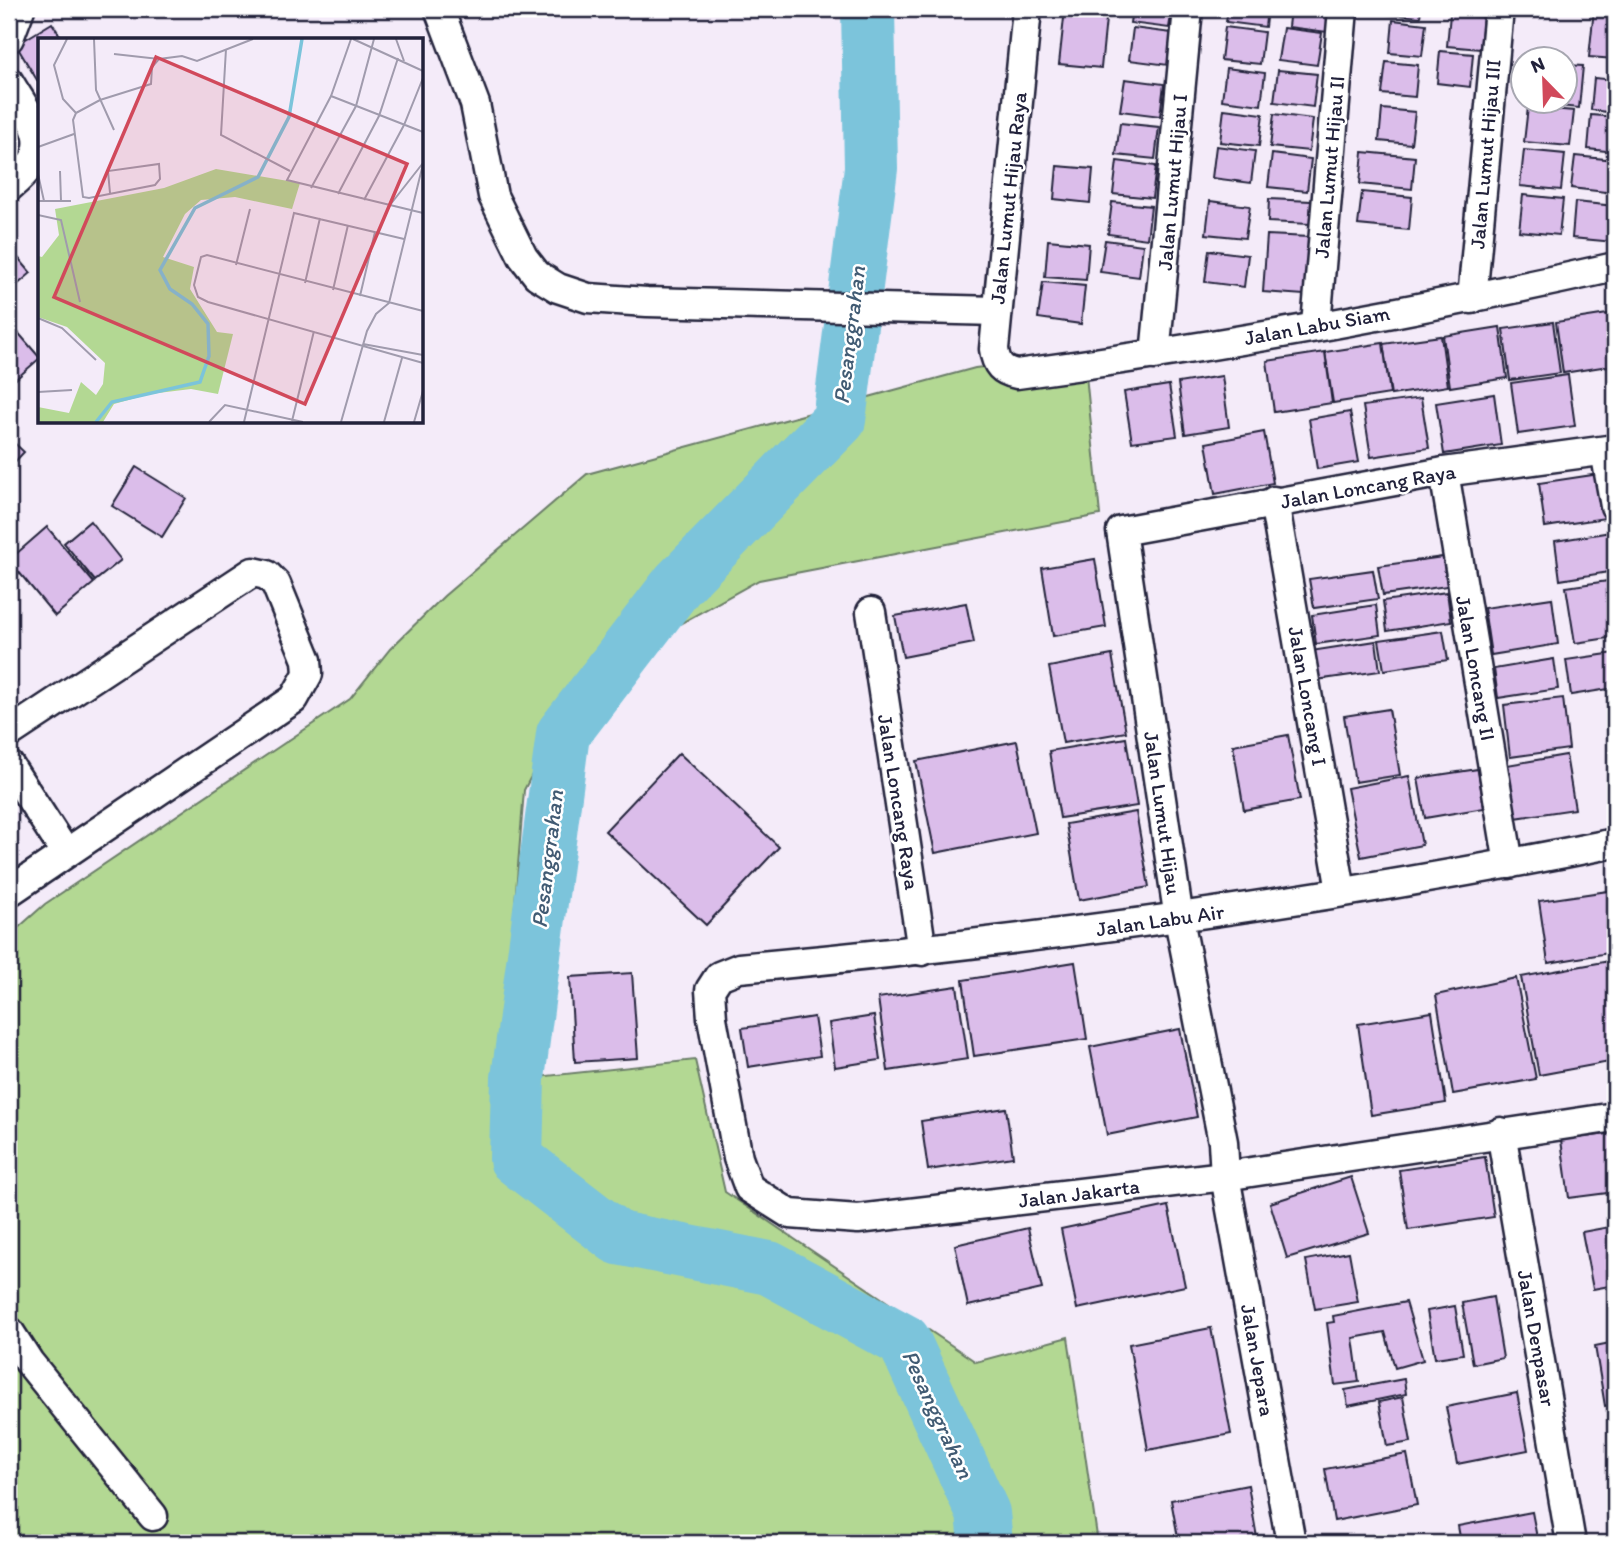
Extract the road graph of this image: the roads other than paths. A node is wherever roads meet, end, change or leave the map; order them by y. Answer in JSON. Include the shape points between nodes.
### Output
{"nodes":[{"id":1,"x":20,"y":9,"type":"edge"},
{"id":2,"x":439,"y":9,"type":"edge"},
{"id":3,"x":1027,"y":9,"type":"edge"},
{"id":4,"x":1188,"y":9,"type":"edge"},
{"id":5,"x":1343,"y":9,"type":"edge"},
{"id":6,"x":1499,"y":9,"type":"edge"},
{"id":7,"x":9,"y":38,"type":"edge"},
{"id":8,"x":9,"y":82,"type":"edge"},
{"id":9,"x":38,"y":137,"type":"edge"},
{"id":10,"x":38,"y":157,"type":"edge"},
{"id":11,"x":9,"y":187,"type":"edge"},
{"id":12,"x":1615,"y":267,"type":"edge"},
{"id":13,"x":1472,"y":299,"type":"junction"},
{"id":14,"x":997,"y":311,"type":"junction"},
{"id":15,"x":1316,"y":325,"type":"junction"},
{"id":16,"x":1155,"y":355,"type":"junction"},
{"id":17,"x":1017,"y":374,"type":"joint"},
{"id":18,"x":1610,"y":450,"type":"edge"},
{"id":19,"x":1444,"y":472,"type":"junction"},
{"id":20,"x":1274,"y":501,"type":"junction"},
{"id":21,"x":1615,"y":506,"type":"edge"},
{"id":22,"x":1121,"y":531,"type":"joint"},
{"id":23,"x":871,"y":612,"type":"dead end"},
{"id":24,"x":9,"y":733,"type":"edge"},
{"id":25,"x":9,"y":765,"type":"edge"},
{"id":26,"x":1615,"y":843,"type":"edge"},
{"id":27,"x":65,"y":852,"type":"junction"},
{"id":28,"x":1509,"y":864,"type":"junction"},
{"id":29,"x":1341,"y":891,"type":"junction"},
{"id":30,"x":9,"y":892,"type":"edge"},
{"id":31,"x":1179,"y":919,"type":"junction"},
{"id":32,"x":922,"y":951,"type":"junction"},
{"id":33,"x":710,"y":990,"type":"joint"},
{"id":34,"x":1615,"y":1117,"type":"edge"},
{"id":35,"x":1501,"y":1132,"type":"junction"},
{"id":36,"x":1225,"y":1176,"type":"junction"},
{"id":37,"x":9,"y":1331,"type":"edge"},
{"id":38,"x":153,"y":1516,"type":"dead end"},
{"id":39,"x":1291,"y":1543,"type":"edge"},
{"id":40,"x":1572,"y":1543,"type":"edge"}],
"edges":[{"from":1,"to":7,"type":"street"},
{"from":2,"to":14,"type":"street","via":[[475,104],[493,196],[523,257],[537,275],[558,288],[588,298]]},
{"from":3,"to":14,"type":"street","name":"Jalan Lumut Hijau Raya"},
{"from":4,"to":16,"type":"street","name":"Jalan Lumut Hijau I"},
{"from":5,"to":15,"type":"street","name":"Jalan Lumut Hijau II"},
{"from":6,"to":13,"type":"street","name":"Jalan Lumut Hijau III"},
{"from":8,"to":9,"type":"street"},
{"from":10,"to":11,"type":"street"},
{"from":12,"to":13,"type":"street","name":"Jalan Labu Siam"},
{"from":13,"to":15,"type":"street","name":"Jalan Labu Siam"},
{"from":14,"to":17,"type":"street","name":"Jalan Lumut Hijau Raya","via":[[995,357],[1001,369]]},
{"from":15,"to":16,"type":"street","name":"Jalan Labu Siam"},
{"from":16,"to":17,"type":"street","name":"Jalan Labu Siam"},
{"from":18,"to":19,"type":"street","name":"Jalan Loncang Raya"},
{"from":18,"to":21,"type":"street"},
{"from":19,"to":20,"type":"street","name":"Jalan Loncang Raya"},
{"from":19,"to":28,"type":"street","name":"Jalan Loncang II"},
{"from":20,"to":22,"type":"street","name":"Jalan Loncang Raya"},
{"from":20,"to":29,"type":"street","name":"Jalan Loncang I"},
{"from":22,"to":31,"type":"street","name":"Jalan Lumut Hijau"},
{"from":23,"to":32,"type":"street","name":"Jalan Loncang Raya"},
{"from":24,"to":27,"type":"street","via":[[245,576],[260,573],[276,584],[307,660],[308,674],[294,699]]},
{"from":25,"to":27,"type":"street"},
{"from":26,"to":28,"type":"street","name":"Jalan Labu Air"},
{"from":27,"to":30,"type":"street"},
{"from":28,"to":29,"type":"street","name":"Jalan Labu Air"},
{"from":29,"to":31,"type":"street","name":"Jalan Labu Air"},
{"from":31,"to":32,"type":"street","name":"Jalan Labu Air"},
{"from":31,"to":36,"type":"street","name":"Jalan Lumut Hijau","via":[[1223,1142]]},
{"from":32,"to":33,"type":"street","name":"Jalan Labu Air","via":[[740,968],[719,976]]},
{"from":33,"to":36,"type":"street","name":"Jalan Jakarta","via":[[738,1158],[749,1188],[790,1214],[858,1219]]},
{"from":34,"to":35,"type":"street","name":"Jalan Jakarta"},
{"from":35,"to":36,"type":"street","name":"Jalan Jakarta"},
{"from":35,"to":40,"type":"street","name":"Jalan Denpasar"},
{"from":36,"to":39,"type":"street","name":"Jalan Jepara"},
{"from":37,"to":38,"type":"street"}]}
